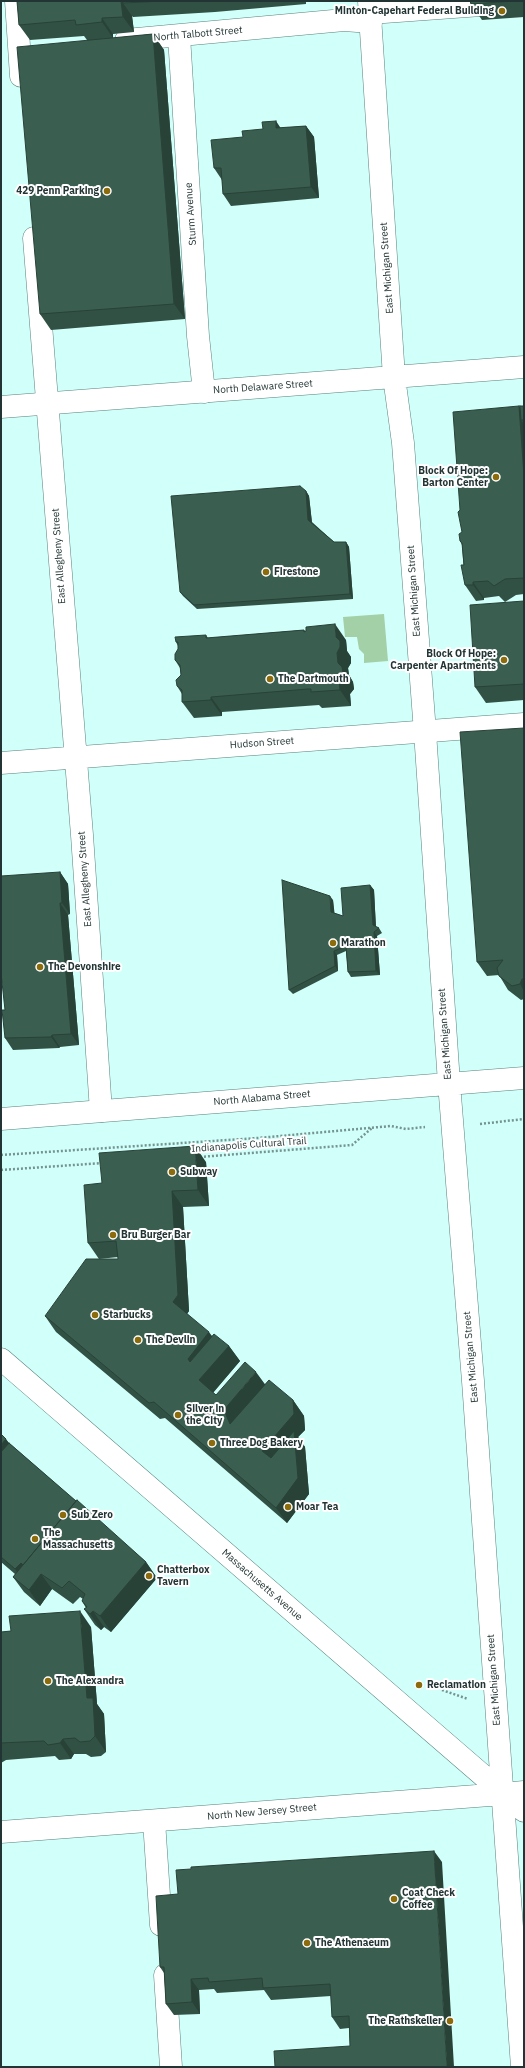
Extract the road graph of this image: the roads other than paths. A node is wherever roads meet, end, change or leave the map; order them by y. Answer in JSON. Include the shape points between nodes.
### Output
{"nodes":[{"id":1,"x":16,"y":1,"type":"edge"},
{"id":2,"x":480,"y":5,"type":"edge"},
{"id":3,"x":370,"y":12,"type":"edge"},
{"id":4,"x":179,"y":36,"type":"junction"},
{"id":5,"x":103,"y":42,"type":"edge"},
{"id":6,"x":42,"y":46,"type":"edge"},
{"id":7,"x":10,"y":49,"type":"edge"},
{"id":8,"x":23,"y":96,"type":"edge"},
{"id":9,"x":32,"y":215,"type":"edge"},
{"id":10,"x":524,"y":367,"type":"edge"},
{"id":11,"x":394,"y":377,"type":"junction"},
{"id":12,"x":204,"y":392,"type":"junction"},
{"id":13,"x":46,"y":403,"type":"junction"},
{"id":14,"x":1,"y":407,"type":"edge"},
{"id":15,"x":524,"y":724,"type":"edge"},
{"id":16,"x":425,"y":732,"type":"junction"},
{"id":17,"x":75,"y":756,"type":"junction"},
{"id":18,"x":1,"y":763,"type":"edge"},
{"id":19,"x":524,"y":1078,"type":"edge"},
{"id":20,"x":449,"y":1083,"type":"junction"},
{"id":21,"x":101,"y":1111,"type":"junction"},
{"id":22,"x":1,"y":1119,"type":"edge"},
{"id":23,"x":1,"y":1359,"type":"edge"},
{"id":24,"x":514,"y":1793,"type":"edge"},
{"id":25,"x":524,"y":1811,"type":"edge"},
{"id":26,"x":154,"y":1820,"type":"junction"},
{"id":27,"x":1,"y":1832,"type":"edge"},
{"id":28,"x":519,"y":1948,"type":"edge"},
{"id":29,"x":171,"y":2067,"type":"edge"},
{"id":30,"x":522,"y":2067,"type":"edge"}],
"edges":[{"from":1,"to":7,"type":"main road"},
{"from":2,"to":3,"type":"main road","name":"North Talbott Street"},
{"from":3,"to":4,"type":"main road","name":"North Talbott Street","via":[[344,20]]},
{"from":3,"to":11,"type":"main road","name":"East Michigan Street"},
{"from":4,"to":5,"type":"main road","name":"North Talbott Street"},
{"from":4,"to":12,"type":"main road","name":"Sturm Avenue","via":[[198,336]]},
{"from":6,"to":7,"type":"main road"},
{"from":7,"to":8,"type":"main road"},
{"from":9,"to":13,"type":"main road","name":"East Allegheny Street"},
{"from":10,"to":11,"type":"main road","name":"North Delaware Street"},
{"from":11,"to":12,"type":"main road","name":"North Delaware Street"},
{"from":11,"to":16,"type":"main road","name":"East Michigan Street","via":[[403,443]]},
{"from":12,"to":13,"type":"main road","name":"North Delaware Street"},
{"from":13,"to":14,"type":"main road","name":"North Delaware Street"},
{"from":13,"to":17,"type":"main road","name":"East Allegheny Street"},
{"from":15,"to":16,"type":"main road","name":"Hudson Street"},
{"from":16,"to":17,"type":"main road","name":"Hudson Street"},
{"from":16,"to":20,"type":"main road","name":"East Michigan Street"},
{"from":17,"to":18,"type":"main road","name":"Hudson Street"},
{"from":17,"to":21,"type":"main road","name":"East Allegheny Street"},
{"from":19,"to":20,"type":"main road","name":"North Alabama Street"},
{"from":20,"to":21,"type":"main road","name":"North Alabama Street"},
{"from":20,"to":24,"type":"main road","name":"East Michigan Street"},
{"from":21,"to":22,"type":"main road","name":"North Alabama Street"},
{"from":23,"to":24,"type":"main road","name":"Massachusetts Avenue"},
{"from":24,"to":25,"type":"main road","name":"Massachusetts Avenue"},
{"from":24,"to":26,"type":"main road","name":"North New Jersey Street"},
{"from":24,"to":28,"type":"main road","name":"East Michigan Street"},
{"from":26,"to":27,"type":"main road","name":"North New Jersey Street"},
{"from":26,"to":29,"type":"main road"},
{"from":28,"to":30,"type":"main road","name":"East Michigan Street"}]}
